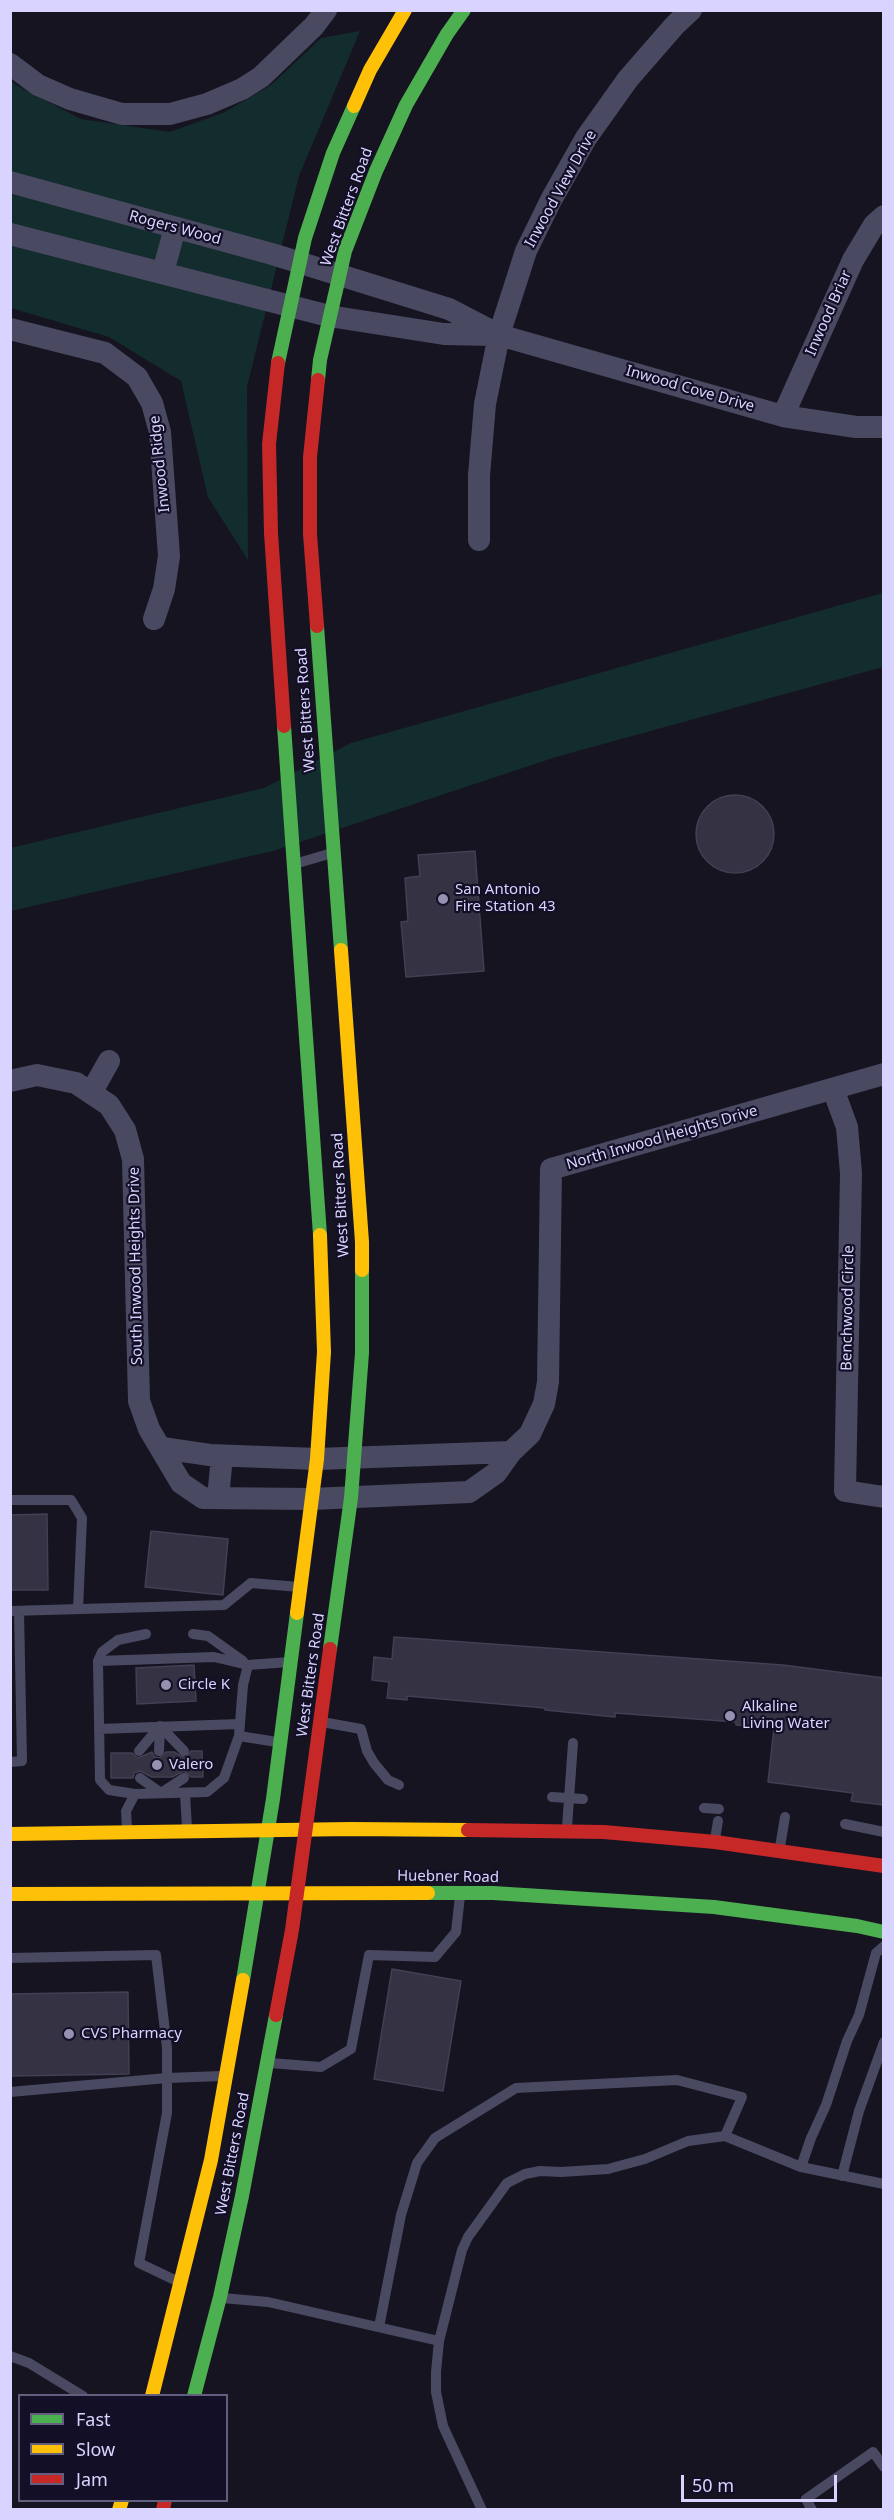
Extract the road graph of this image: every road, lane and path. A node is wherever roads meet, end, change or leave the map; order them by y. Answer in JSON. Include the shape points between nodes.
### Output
{"nodes":[{"id":1,"x":326,"y":10,"type":"edge"},
{"id":2,"x":405,"y":10,"type":"edge"},
{"id":3,"x":464,"y":10,"type":"edge"},
{"id":4,"x":691,"y":10,"type":"edge"},
{"id":5,"x":10,"y":64,"type":"edge"},
{"id":6,"x":10,"y":182,"type":"edge"},
{"id":7,"x":884,"y":216,"type":"edge"},
{"id":8,"x":175,"y":228,"type":"junction"},
{"id":9,"x":10,"y":234,"type":"edge"},
{"id":10,"x":299,"y":263,"type":"junction"},
{"id":11,"x":163,"y":272,"type":"junction"},
{"id":12,"x":339,"y":275,"type":"junction"},
{"id":13,"x":430,"y":303,"type":"junction"},
{"id":14,"x":289,"y":306,"type":"junction"},
{"id":15,"x":329,"y":316,"type":"junction"},
{"id":16,"x":10,"y":329,"type":"edge"},
{"id":17,"x":423,"y":331,"type":"junction"},
{"id":18,"x":499,"y":335,"type":"junction"},
{"id":19,"x":783,"y":416,"type":"junction"},
{"id":20,"x":884,"y":427,"type":"edge"},
{"id":21,"x":479,"y":540,"type":"dead end"},
{"id":22,"x":154,"y":619,"type":"dead end"},
{"id":23,"x":333,"y":853,"type":"junction"},
{"id":24,"x":295,"y":864,"type":"junction"},
{"id":25,"x":109,"y":1061,"type":"dead end"},
{"id":26,"x":884,"y":1074,"type":"edge"},
{"id":27,"x":10,"y":1081,"type":"edge"},
{"id":28,"x":834,"y":1089,"type":"junction"},
{"id":29,"x":92,"y":1094,"type":"junction"},
{"id":30,"x":162,"y":1448,"type":"junction"},
{"id":31,"x":511,"y":1452,"type":"junction"},
{"id":32,"x":456,"y":1453,"type":"junction"},
{"id":33,"x":222,"y":1456,"type":"junction"},
{"id":34,"x":355,"y":1456,"type":"junction"},
{"id":35,"x":317,"y":1459,"type":"junction"},
{"id":36,"x":455,"y":1492,"type":"junction"},
{"id":37,"x":884,"y":1497,"type":"edge"},
{"id":38,"x":218,"y":1498,"type":"junction"},
{"id":39,"x":351,"y":1498,"type":"junction"},
{"id":40,"x":312,"y":1499,"type":"junction"},
{"id":41,"x":10,"y":1500,"type":"edge"},
{"id":42,"x":302,"y":1587,"type":"junction"},
{"id":43,"x":78,"y":1609,"type":"junction"},
{"id":44,"x":15,"y":1611,"type":"edge"},
{"id":45,"x":147,"y":1634,"type":"dead end"},
{"id":46,"x":193,"y":1634,"type":"dead end"},
{"id":47,"x":98,"y":1661,"type":"junction"},
{"id":48,"x":292,"y":1662,"type":"junction"},
{"id":49,"x":248,"y":1665,"type":"junction"},
{"id":50,"x":322,"y":1722,"type":"junction"},
{"id":51,"x":239,"y":1724,"type":"junction"},
{"id":52,"x":160,"y":1726,"type":"junction"},
{"id":53,"x":99,"y":1729,"type":"junction"},
{"id":54,"x":239,"y":1736,"type":"junction"},
{"id":55,"x":280,"y":1743,"type":"junction"},
{"id":56,"x":573,"y":1743,"type":"dead end"},
{"id":57,"x":139,"y":1751,"type":"dead end"},
{"id":58,"x":159,"y":1751,"type":"dead end"},
{"id":59,"x":184,"y":1751,"type":"dead end"},
{"id":60,"x":10,"y":1762,"type":"edge"},
{"id":61,"x":140,"y":1778,"type":"dead end"},
{"id":62,"x":160,"y":1778,"type":"dead end"},
{"id":63,"x":184,"y":1778,"type":"dead end"},
{"id":64,"x":399,"y":1785,"type":"dead end"},
{"id":65,"x":161,"y":1793,"type":"junction"},
{"id":66,"x":185,"y":1793,"type":"junction"},
{"id":67,"x":135,"y":1794,"type":"junction"},
{"id":68,"x":552,"y":1797,"type":"dead end"},
{"id":69,"x":569,"y":1798,"type":"junction"},
{"id":70,"x":583,"y":1799,"type":"dead end"},
{"id":71,"x":704,"y":1808,"type":"dead end"},
{"id":72,"x":719,"y":1809,"type":"dead end"},
{"id":73,"x":785,"y":1817,"type":"dead end"},
{"id":74,"x":717,"y":1821,"type":"dead end"},
{"id":75,"x":845,"y":1824,"type":"dead end"},
{"id":76,"x":307,"y":1829,"type":"junction"},
{"id":77,"x":268,"y":1830,"type":"junction"},
{"id":78,"x":127,"y":1832,"type":"junction"},
{"id":79,"x":187,"y":1832,"type":"junction"},
{"id":80,"x":566,"y":1832,"type":"junction"},
{"id":81,"x":884,"y":1832,"type":"edge"},
{"id":82,"x":10,"y":1834,"type":"edge"},
{"id":83,"x":715,"y":1842,"type":"junction"},
{"id":84,"x":780,"y":1851,"type":"junction"},
{"id":85,"x":884,"y":1866,"type":"edge"},
{"id":86,"x":258,"y":1892,"type":"junction"},
{"id":87,"x":298,"y":1892,"type":"junction"},
{"id":88,"x":461,"y":1893,"type":"junction"},
{"id":89,"x":10,"y":1894,"type":"edge"},
{"id":90,"x":884,"y":1932,"type":"edge"},
{"id":91,"x":884,"y":1946,"type":"edge"},
{"id":92,"x":10,"y":1958,"type":"edge"},
{"id":93,"x":884,"y":2042,"type":"edge"},
{"id":94,"x":268,"y":2062,"type":"junction"},
{"id":95,"x":226,"y":2076,"type":"junction"},
{"id":96,"x":167,"y":2078,"type":"junction"},
{"id":97,"x":10,"y":2092,"type":"edge"},
{"id":98,"x":725,"y":2136,"type":"junction"},
{"id":99,"x":801,"y":2167,"type":"junction"},
{"id":100,"x":842,"y":2176,"type":"junction"},
{"id":101,"x":884,"y":2184,"type":"edge"},
{"id":102,"x":186,"y":2285,"type":"junction"},
{"id":103,"x":215,"y":2296,"type":"junction"},
{"id":104,"x":379,"y":2327,"type":"junction"},
{"id":105,"x":439,"y":2341,"type":"junction"},
{"id":106,"x":10,"y":2356,"type":"edge"},
{"id":107,"x":80,"y":2394,"type":"edge"},
{"id":108,"x":153,"y":2394,"type":"edge"},
{"id":109,"x":194,"y":2394,"type":"edge"},
{"id":110,"x":884,"y":2467,"type":"edge"},
{"id":111,"x":482,"y":2510,"type":"edge"},
{"id":112,"x":812,"y":2510,"type":"edge"}],
"edges":[{"from":1,"to":5,"type":"street","via":[[261,77],[207,104],[170,114],[122,114],[70,99],[38,85]]},
{"from":2,"to":10,"type":"main road","name":"West Bitters Road","via":[[370,70],[333,153]]},
{"from":3,"to":12,"type":"main road","name":"West Bitters Road","via":[[406,105],[376,171]]},
{"from":4,"to":18,"type":"street","name":"Inwood View Drive","via":[[628,79],[586,138],[526,251]]},
{"from":6,"to":8,"type":"street","name":"Rogers Wood"},
{"from":7,"to":19,"type":"street","name":"Inwood Briar","via":[[853,260]]},
{"from":8,"to":10,"type":"street","name":"Rogers Wood"},
{"from":8,"to":11,"type":"street"},
{"from":9,"to":11,"type":"street"},
{"from":10,"to":12,"type":"street","name":"Rogers Wood"},
{"from":10,"to":14,"type":"main road","name":"West Bitters Road"},
{"from":11,"to":14,"type":"street"},
{"from":12,"to":13,"type":"street","name":"Inwood Cove Drive"},
{"from":12,"to":15,"type":"main road","name":"West Bitters Road"},
{"from":13,"to":17,"type":"street"},
{"from":13,"to":18,"type":"street","name":"Inwood Cove Drive"},
{"from":14,"to":15,"type":"street","name":"Inwood Cove Drive"},
{"from":14,"to":24,"type":"main road","name":"West Bitters Road","via":[[269,444],[276,613]]},
{"from":15,"to":17,"type":"street","name":"Inwood Cove Drive"},
{"from":15,"to":23,"type":"main road","name":"West Bitters Road","via":[[320,360],[310,457],[310,534]]},
{"from":16,"to":22,"type":"street","name":"Inwood Ridge","via":[[105,353],[137,377],[152,403],[160,432],[169,556]]},
{"from":17,"to":18,"type":"street","name":"Inwood Cove Drive"},
{"from":18,"to":19,"type":"street","name":"Inwood Cove Drive"},
{"from":18,"to":21,"type":"street","name":"Inwood View Drive","via":[[485,404],[478,475]]},
{"from":19,"to":20,"type":"street","name":"Inwood Cove Drive","via":[[856,428]]},
{"from":23,"to":24,"type":"lane"},
{"from":23,"to":34,"type":"main road","name":"West Bitters Road","via":[[336,956],[362,1242],[362,1353]]},
{"from":24,"to":35,"type":"main road","name":"West Bitters Road","via":[[307,958],[324,1352]]},
{"from":25,"to":29,"type":"street"},
{"from":26,"to":28,"type":"street","name":"North Inwood Heights Drive"},
{"from":27,"to":29,"type":"street","name":"South Inwood Heights Drive","via":[[37,1075],[76,1083]]},
{"from":28,"to":31,"type":"street","name":"North Inwood Heights Drive","via":[[551,1169],[548,1382],[544,1404],[530,1434]]},
{"from":28,"to":37,"type":"street","name":"Benchwood Circle","via":[[847,1127],[851,1173],[845,1491]]},
{"from":29,"to":30,"type":"street","name":"South Inwood Heights Drive","via":[[109,1105],[125,1130],[133,1159],[139,1401]]},
{"from":30,"to":33,"type":"street"},
{"from":30,"to":38,"type":"street","name":"South Inwood Heights Drive","via":[[181,1484],[203,1498]]},
{"from":31,"to":32,"type":"street"},
{"from":31,"to":36,"type":"street","name":"North Inwood Heights Drive","via":[[496,1473],[469,1492]]},
{"from":32,"to":34,"type":"street"},
{"from":32,"to":36,"type":"street"},
{"from":33,"to":35,"type":"street"},
{"from":33,"to":38,"type":"street"},
{"from":34,"to":35,"type":"street"},
{"from":34,"to":39,"type":"main road","name":"West Bitters Road"},
{"from":35,"to":40,"type":"main road","name":"West Bitters Road"},
{"from":36,"to":39,"type":"street","name":"North Inwood Heights Drive"},
{"from":38,"to":40,"type":"street","name":"South Inwood Heights Drive"},
{"from":39,"to":40,"type":"street","name":"North Inwood Heights Drive"},
{"from":39,"to":50,"type":"main road","name":"West Bitters Road"},
{"from":40,"to":42,"type":"main road","name":"West Bitters Road"},
{"from":41,"to":43,"type":"lane","via":[[71,1500],[82,1518]]},
{"from":42,"to":43,"type":"lane","via":[[251,1583],[224,1605]]},
{"from":42,"to":48,"type":"main road","name":"West Bitters Road"},
{"from":43,"to":44,"type":"lane"},
{"from":44,"to":60,"type":"lane","via":[[22,1761]]},
{"from":45,"to":47,"type":"lane","via":[[118,1640],[102,1652]]},
{"from":46,"to":49,"type":"lane","via":[[208,1636]]},
{"from":47,"to":49,"type":"lane","via":[[214,1657]]},
{"from":47,"to":53,"type":"lane"},
{"from":48,"to":49,"type":"lane"},
{"from":48,"to":55,"type":"main road","name":"West Bitters Road"},
{"from":49,"to":51,"type":"lane"},
{"from":50,"to":64,"type":"lane","via":[[361,1729],[374,1763],[387,1780]]},
{"from":50,"to":76,"type":"main road","name":"West Bitters Road"},
{"from":51,"to":52,"type":"lane"},
{"from":51,"to":54,"type":"lane"},
{"from":52,"to":53,"type":"lane"},
{"from":52,"to":57,"type":"lane"},
{"from":52,"to":58,"type":"lane"},
{"from":52,"to":59,"type":"lane"},
{"from":53,"to":67,"type":"lane","via":[[100,1780],[109,1790]]},
{"from":54,"to":55,"type":"lane"},
{"from":54,"to":66,"type":"lane","via":[[224,1778],[207,1792]]},
{"from":55,"to":77,"type":"main road","name":"West Bitters Road"},
{"from":56,"to":69,"type":"lane"},
{"from":61,"to":65,"type":"lane"},
{"from":62,"to":65,"type":"lane"},
{"from":63,"to":65,"type":"lane"},
{"from":65,"to":66,"type":"lane"},
{"from":65,"to":67,"type":"lane"},
{"from":66,"to":79,"type":"lane"},
{"from":67,"to":78,"type":"lane","via":[[126,1811]]},
{"from":68,"to":69,"type":"lane"},
{"from":69,"to":70,"type":"lane"},
{"from":69,"to":80,"type":"lane"},
{"from":71,"to":72,"type":"lane"},
{"from":73,"to":84,"type":"lane"},
{"from":74,"to":83,"type":"lane"},
{"from":75,"to":81,"type":"lane"},
{"from":76,"to":77,"type":"main road"},
{"from":76,"to":80,"type":"main road"},
{"from":76,"to":87,"type":"main road","name":"West Bitters Road"},
{"from":77,"to":79,"type":"main road"},
{"from":77,"to":86,"type":"main road","name":"West Bitters Road"},
{"from":78,"to":79,"type":"main road"},
{"from":78,"to":82,"type":"main road"},
{"from":80,"to":83,"type":"main road"},
{"from":83,"to":84,"type":"main road"},
{"from":84,"to":85,"type":"main road"},
{"from":86,"to":87,"type":"main road","name":"Huebner Road"},
{"from":86,"to":89,"type":"main road","name":"Huebner Road"},
{"from":86,"to":95,"type":"main road","name":"West Bitters Road"},
{"from":87,"to":88,"type":"main road","name":"Huebner Road"},
{"from":87,"to":94,"type":"main road","name":"West Bitters Road"},
{"from":88,"to":90,"type":"main road","name":"Huebner Road","via":[[714,1907]]},
{"from":88,"to":94,"type":"lane","via":[[456,1932],[435,1957],[369,1955],[351,2049],[321,2067]]},
{"from":91,"to":99,"type":"lane","via":[[876,1953],[859,2015]]},
{"from":92,"to":96,"type":"lane","via":[[156,1955]]},
{"from":93,"to":100,"type":"lane","via":[[859,2111]]},
{"from":94,"to":103,"type":"main road","name":"West Bitters Road"},
{"from":95,"to":96,"type":"lane"},
{"from":95,"to":102,"type":"main road","name":"West Bitters Road"},
{"from":96,"to":97,"type":"lane"},
{"from":96,"to":102,"type":"lane","via":[[167,2113],[139,2263]]},
{"from":98,"to":99,"type":"lane"},
{"from":98,"to":104,"type":"lane","via":[[742,2097],[677,2080],[516,2088],[435,2138],[417,2163],[401,2214]]},
{"from":98,"to":105,"type":"lane","via":[[688,2141],[608,2169],[540,2171],[507,2183],[462,2250]]},
{"from":99,"to":100,"type":"lane"},
{"from":100,"to":101,"type":"lane"},
{"from":102,"to":108,"type":"main road","name":"West Bitters Road"},
{"from":103,"to":104,"type":"lane","via":[[268,2302]]},
{"from":103,"to":109,"type":"main road","name":"West Bitters Road"},
{"from":104,"to":105,"type":"lane"},
{"from":105,"to":111,"type":"lane","via":[[436,2372],[443,2426]]},
{"from":106,"to":107,"type":"lane"},
{"from":110,"to":112,"type":"lane","via":[[873,2452],[806,2499]]}]}
